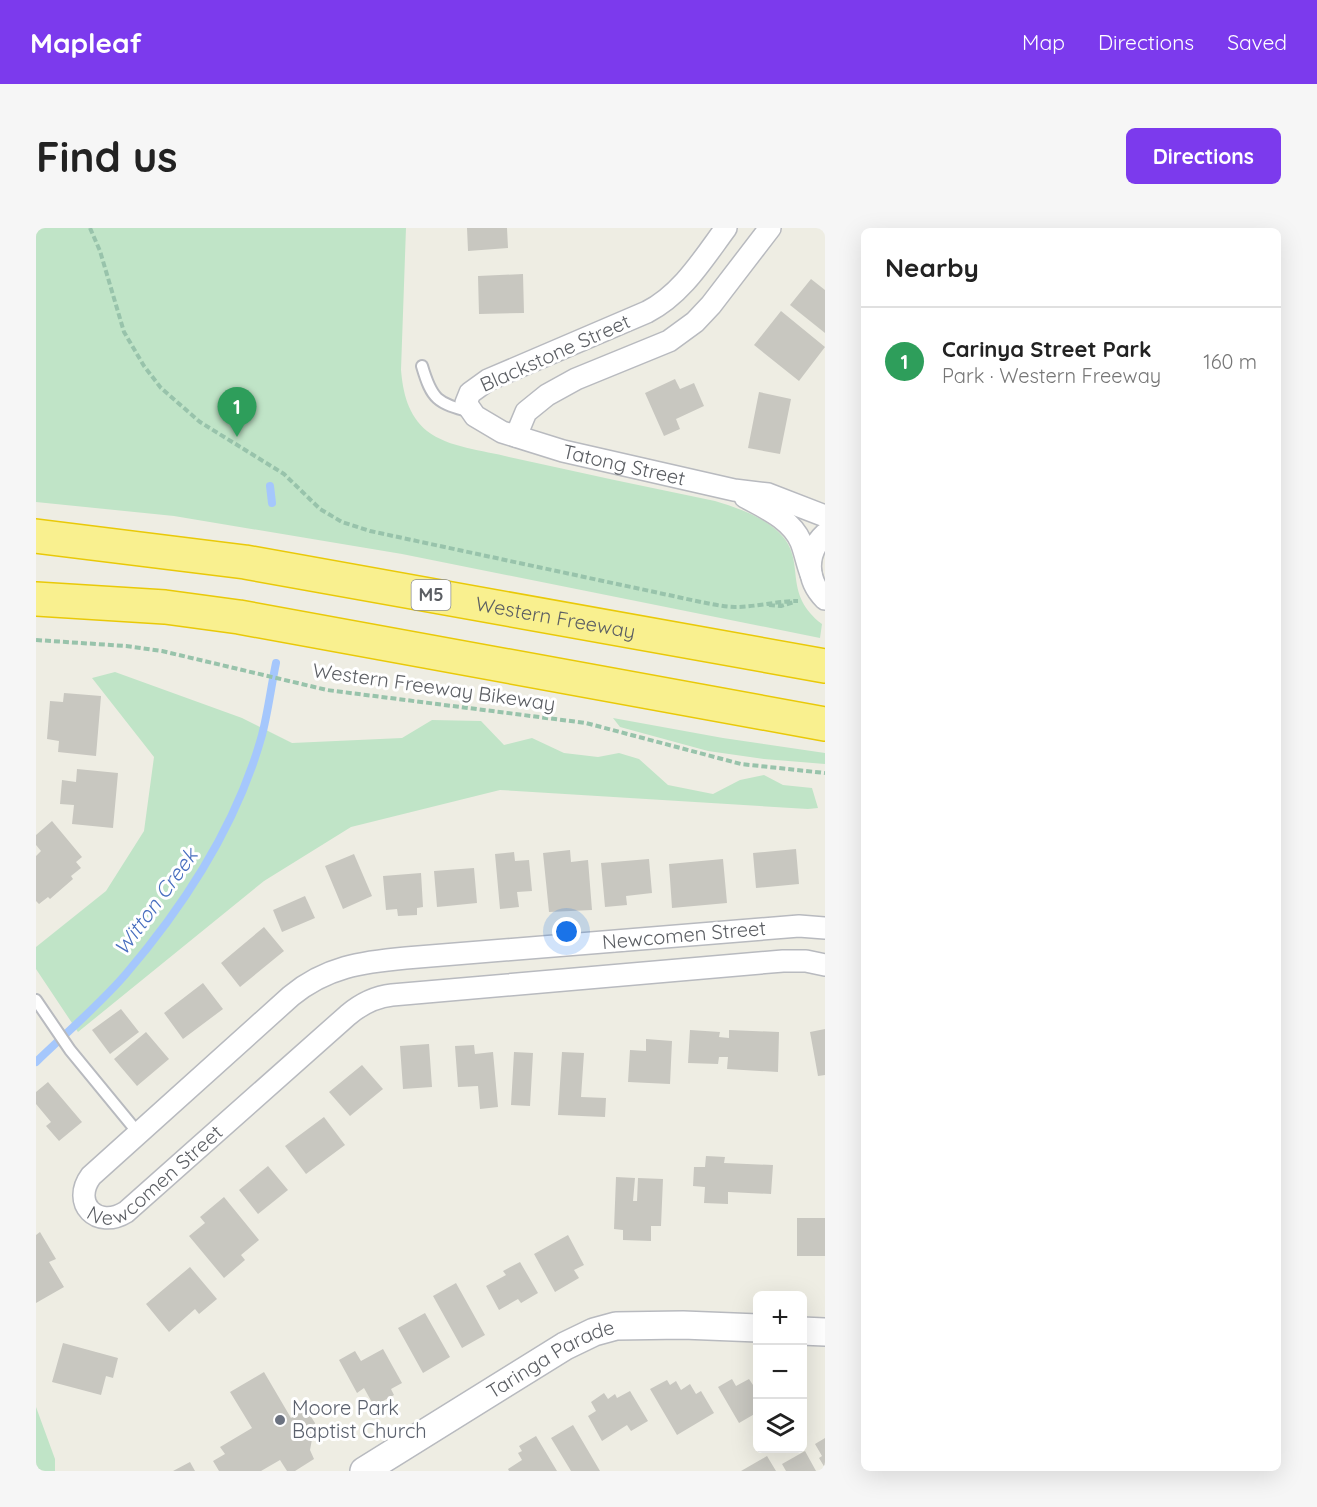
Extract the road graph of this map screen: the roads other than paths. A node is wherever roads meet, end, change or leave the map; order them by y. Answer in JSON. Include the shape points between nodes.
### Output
{"nodes":[{"id":1,"x":726,"y":228,"type":"edge"},
{"id":2,"x":770,"y":228,"type":"edge"},
{"id":3,"x":422,"y":366,"type":"dead end"},
{"id":4,"x":471,"y":412,"type":"junction"},
{"id":5,"x":516,"y":436,"type":"junction"},
{"id":6,"x":734,"y":490,"type":"junction"},
{"id":7,"x":825,"y":516,"type":"edge"},
{"id":8,"x":825,"y":534,"type":"edge"},
{"id":9,"x":36,"y":536,"type":"edge"},
{"id":10,"x":812,"y":578,"type":"junction"},
{"id":11,"x":36,"y":599,"type":"edge"},
{"id":12,"x":825,"y":599,"type":"edge"},
{"id":13,"x":825,"y":608,"type":"edge"},
{"id":14,"x":825,"y":666,"type":"edge"},
{"id":15,"x":825,"y":724,"type":"edge"},
{"id":16,"x":825,"y":928,"type":"edge"},
{"id":17,"x":364,"y":963,"type":"junction"},
{"id":18,"x":825,"y":965,"type":"edge"},
{"id":19,"x":379,"y":997,"type":"junction"},
{"id":20,"x":36,"y":1000,"type":"edge"},
{"id":21,"x":138,"y":1134,"type":"junction"},
{"id":22,"x":753,"y":1329,"type":"edge"},
{"id":23,"x":807,"y":1331,"type":"edge"},
{"id":24,"x":825,"y":1332,"type":"edge"},
{"id":25,"x":364,"y":1471,"type":"edge"}],
"edges":[{"from":1,"to":4,"type":"street","name":"Blackstone Street","via":[[685,282],[662,303],[479,384],[466,399]]},
{"from":2,"to":5,"type":"street","name":"Blackstone Street","via":[[695,322],[669,341],[547,395],[526,412]]},
{"from":3,"to":4,"type":"lane","via":[[438,400]]},
{"from":4,"to":5,"type":"street","name":"Blackstone Street","via":[[490,426]]},
{"from":5,"to":6,"type":"street","name":"Tatong Street","via":[[563,452]]},
{"from":6,"to":7,"type":"street","name":"Tatong Street","via":[[783,498]]},
{"from":6,"to":10,"type":"street","name":"Tatong Street","via":[[792,528]]},
{"from":8,"to":10,"type":"street","via":[[814,547],[810,561]]},
{"from":9,"to":14,"type":"highway","name":"Western Freeway","number":"M5","via":[[245,562]]},
{"from":10,"to":12,"type":"street","name":"Tatong Street"},
{"from":10,"to":13,"type":"lane"},
{"from":11,"to":15,"type":"highway","via":[[165,607],[239,617]]},
{"from":16,"to":17,"type":"street","name":"Newcomen Street","via":[[799,926]]},
{"from":17,"to":19,"type":"street"},
{"from":17,"to":21,"type":"street","name":"Newcomen Street","via":[[329,972],[303,987]]},
{"from":18,"to":19,"type":"street","name":"Newcomen Street","via":[[794,961]]},
{"from":19,"to":21,"type":"street","name":"Newcomen Street","via":[[352,1011],[126,1212],[100,1218],[86,1202],[86,1184]]},
{"from":20,"to":21,"type":"lane","via":[[70,1050]]},
{"from":22,"to":25,"type":"street","name":"Taringa Parade","via":[[683,1325],[600,1330],[565,1346]]},
{"from":23,"to":24,"type":"street"}]}
